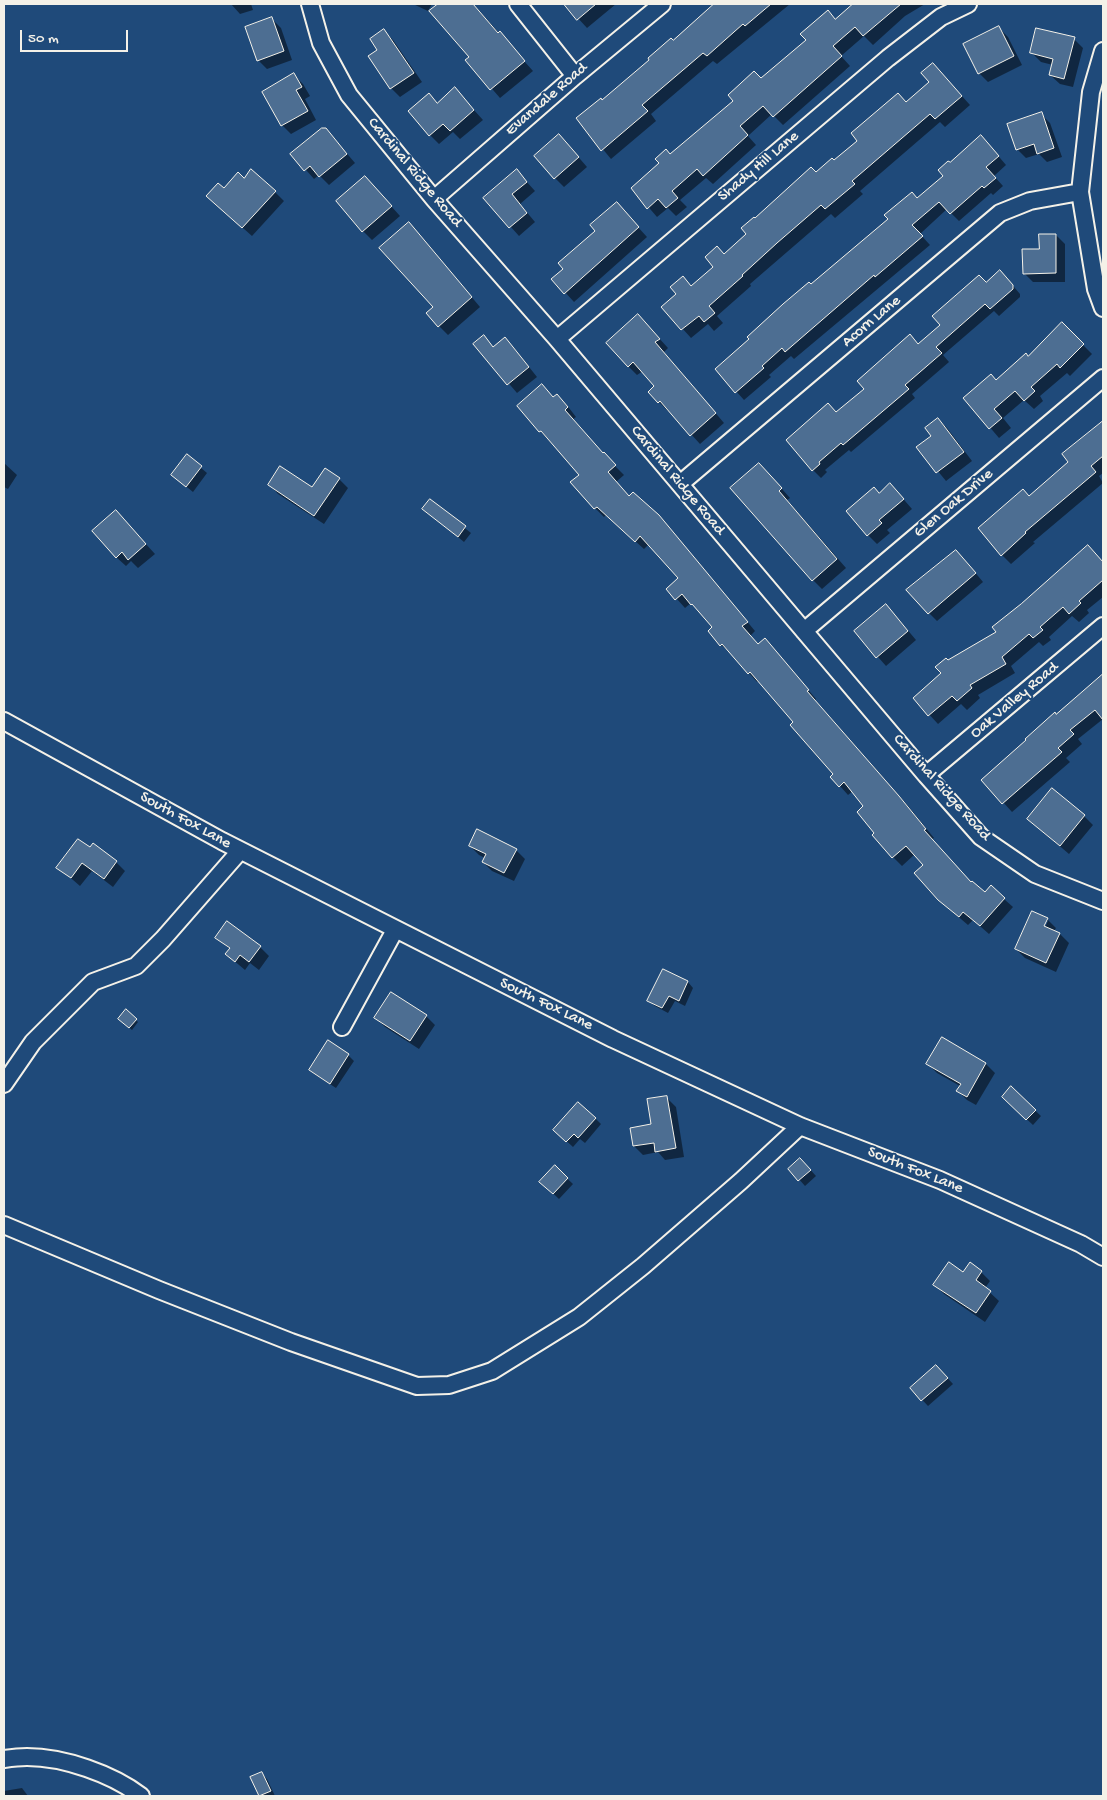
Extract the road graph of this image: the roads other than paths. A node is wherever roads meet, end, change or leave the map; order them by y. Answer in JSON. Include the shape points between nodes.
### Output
{"nodes":[{"id":1,"x":310,"y":4,"type":"edge"},
{"id":2,"x":518,"y":4,"type":"edge"},
{"id":3,"x":662,"y":4,"type":"edge"},
{"id":4,"x":968,"y":4,"type":"edge"},
{"id":5,"x":1103,"y":51,"type":"edge"},
{"id":6,"x":575,"y":76,"type":"junction"},
{"id":7,"x":1080,"y":192,"type":"junction"},
{"id":8,"x":434,"y":199,"type":"junction"},
{"id":9,"x":1103,"y":308,"type":"edge"},
{"id":10,"x":557,"y":339,"type":"junction"},
{"id":11,"x":1103,"y":378,"type":"edge"},
{"id":12,"x":680,"y":484,"type":"junction"},
{"id":13,"x":1103,"y":626,"type":"edge"},
{"id":14,"x":804,"y":631,"type":"junction"},
{"id":15,"x":4,"y":721,"type":"edge"},
{"id":16,"x":926,"y":775,"type":"junction"},
{"id":17,"x":240,"y":851,"type":"junction"},
{"id":18,"x":1103,"y":901,"type":"edge"},
{"id":19,"x":395,"y":930,"type":"junction"},
{"id":20,"x":342,"y":1027,"type":"dead end"},
{"id":21,"x":4,"y":1084,"type":"edge"},
{"id":22,"x":800,"y":1126,"type":"junction"},
{"id":23,"x":4,"y":1226,"type":"edge"},
{"id":24,"x":1103,"y":1257,"type":"edge"},
{"id":25,"x":4,"y":1759,"type":"edge"},
{"id":26,"x":141,"y":1796,"type":"edge"}],
"edges":[{"from":1,"to":8,"type":"street","name":"Cardinal Ridge Road","via":[[321,43],[349,95]]},
{"from":2,"to":6,"type":"street"},
{"from":3,"to":6,"type":"street","name":"Evandale Road"},
{"from":4,"to":10,"type":"street","name":"Shady Hill Lane","via":[[941,17],[888,58]]},
{"from":5,"to":7,"type":"street","via":[[1091,92]]},
{"from":6,"to":8,"type":"street","name":"Evandale Road"},
{"from":7,"to":9,"type":"street","via":[[1096,289]]},
{"from":7,"to":12,"type":"street","name":"Acorn Lane","via":[[1030,201],[1000,213]]},
{"from":8,"to":10,"type":"street","name":"Cardinal Ridge Road"},
{"from":10,"to":12,"type":"street","name":"Cardinal Ridge Road"},
{"from":11,"to":14,"type":"street","name":"Glen Oak Drive"},
{"from":12,"to":14,"type":"street","name":"Cardinal Ridge Road"},
{"from":13,"to":16,"type":"street","name":"Oak Valley Road"},
{"from":14,"to":16,"type":"street","name":"Cardinal Ridge Road"},
{"from":15,"to":17,"type":"street","name":"South Fox Lane"},
{"from":16,"to":18,"type":"street","name":"Cardinal Ridge Road","via":[[981,837],[1035,874]]},
{"from":17,"to":19,"type":"street","name":"South Fox Lane"},
{"from":17,"to":21,"type":"street","via":[[136,966],[93,982],[33,1042]]},
{"from":19,"to":20,"type":"street"},
{"from":19,"to":22,"type":"street","name":"South Fox Lane","via":[[613,1039]]},
{"from":22,"to":23,"type":"street","via":[[651,1260],[579,1317],[492,1372],[449,1384],[417,1386],[291,1342]]},
{"from":22,"to":24,"type":"street","name":"South Fox Lane","via":[[940,1180],[1082,1244]]},
{"from":25,"to":26,"type":"street","via":[[62,1760],[108,1776]]}]}
